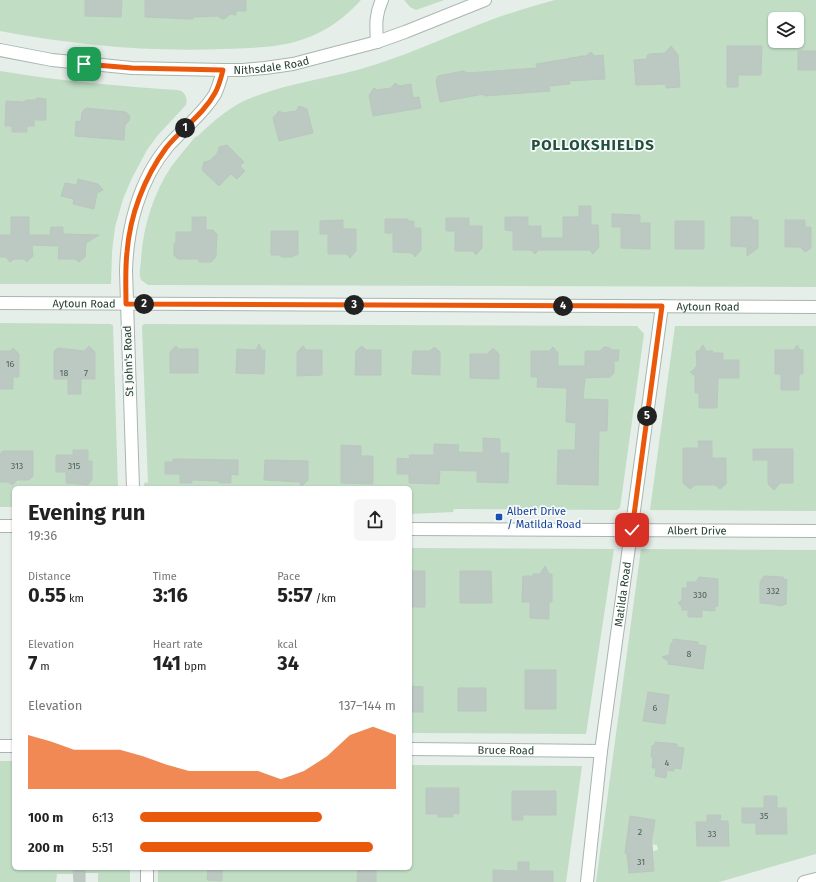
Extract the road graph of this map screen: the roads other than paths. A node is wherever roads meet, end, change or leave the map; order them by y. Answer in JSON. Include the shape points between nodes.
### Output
{"nodes":[{"id":1,"x":382,"y":0,"type":"edge"},
{"id":2,"x":486,"y":0,"type":"edge"},
{"id":3,"x":377,"y":42,"type":"junction"},
{"id":4,"x":0,"y":50,"type":"edge"},
{"id":5,"x":223,"y":70,"type":"junction"},
{"id":6,"x":0,"y":303,"type":"edge"},
{"id":7,"x":126,"y":304,"type":"junction"},
{"id":8,"x":662,"y":306,"type":"junction"},
{"id":9,"x":816,"y":307,"type":"edge"},
{"id":10,"x":133,"y":486,"type":"edge"},
{"id":11,"x":0,"y":526,"type":"edge"},
{"id":12,"x":12,"y":526,"type":"edge"},
{"id":13,"x":412,"y":528,"type":"edge"},
{"id":14,"x":632,"y":530,"type":"junction"},
{"id":15,"x":816,"y":531,"type":"edge"},
{"id":16,"x":0,"y":746,"type":"edge"},
{"id":17,"x":12,"y":746,"type":"edge"},
{"id":18,"x":412,"y":749,"type":"edge"},
{"id":19,"x":601,"y":751,"type":"junction"},
{"id":20,"x":147,"y":870,"type":"edge"},
{"id":21,"x":816,"y":879,"type":"edge"},
{"id":22,"x":147,"y":882,"type":"edge"},
{"id":23,"x":587,"y":882,"type":"edge"},
{"id":24,"x":804,"y":882,"type":"edge"}],
"edges":[{"from":1,"to":3,"type":"street","via":[[377,11]]},
{"from":2,"to":3,"type":"street","name":"Nithsdale Road"},
{"from":3,"to":5,"type":"street","name":"Nithsdale Road","via":[[293,64]]},
{"from":4,"to":5,"type":"street","name":"Nithsdale Road","via":[[84,64]]},
{"from":5,"to":7,"type":"street","name":"St John's Road","via":[[215,94],[167,147],[148,177],[128,239]]},
{"from":6,"to":7,"type":"street","name":"Aytoun Road"},
{"from":7,"to":8,"type":"street","name":"Aytoun Road"},
{"from":7,"to":10,"type":"street","name":"St John's Road"},
{"from":8,"to":9,"type":"street","name":"Aytoun Road"},
{"from":8,"to":14,"type":"street","name":"Matilda Road"},
{"from":11,"to":12,"type":"street"},
{"from":13,"to":14,"type":"street","name":"Albert Drive"},
{"from":14,"to":15,"type":"street","name":"Albert Drive"},
{"from":14,"to":19,"type":"street","name":"Matilda Road"},
{"from":16,"to":17,"type":"street"},
{"from":18,"to":19,"type":"street","name":"Bruce Road"},
{"from":19,"to":23,"type":"street","name":"Matilda Road"},
{"from":20,"to":22,"type":"street"},
{"from":21,"to":24,"type":"street"}]}
